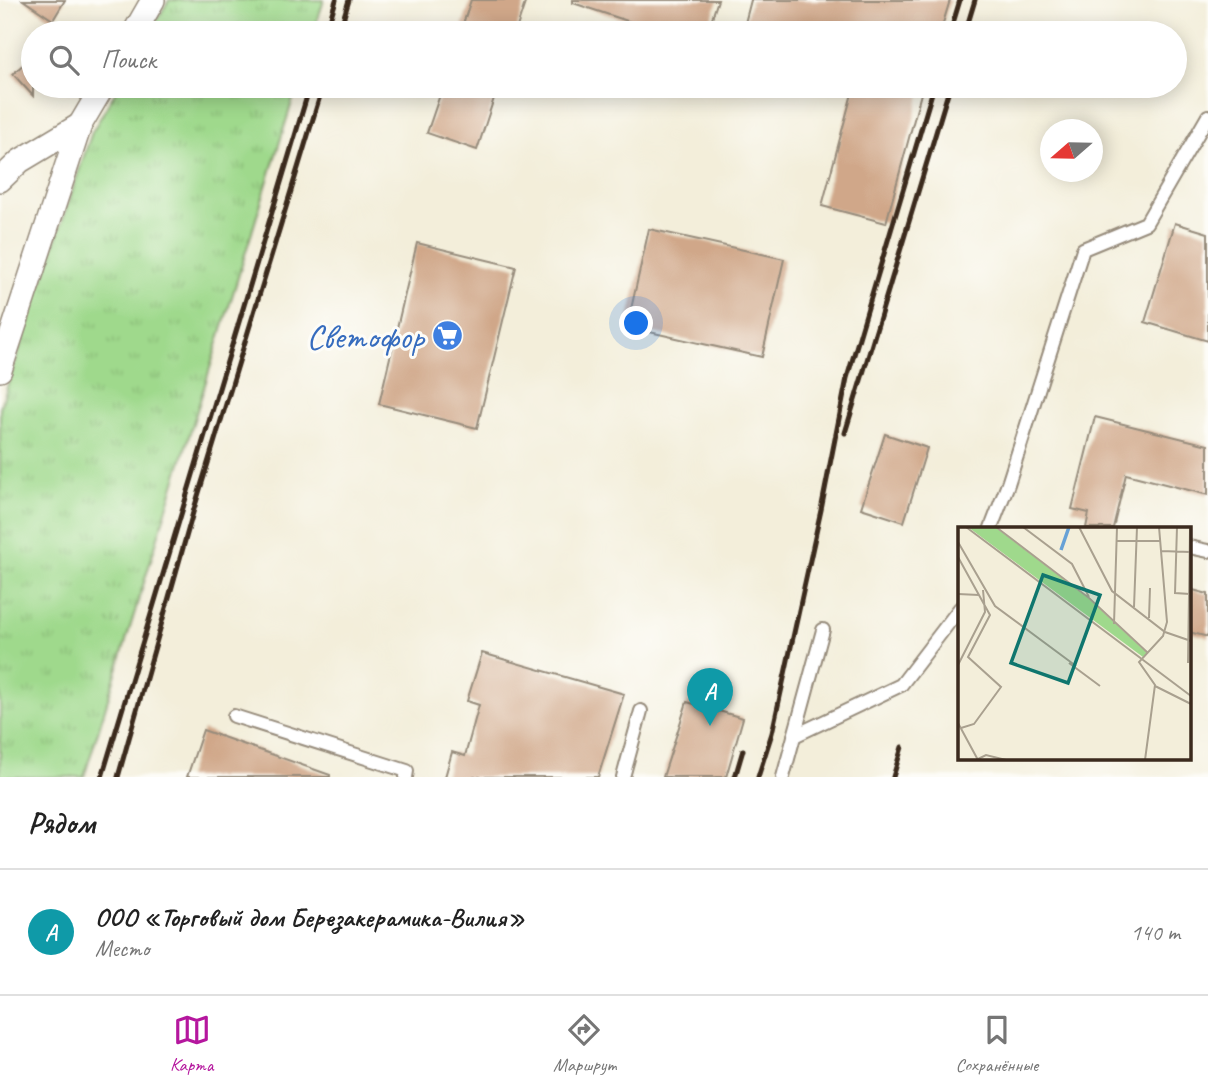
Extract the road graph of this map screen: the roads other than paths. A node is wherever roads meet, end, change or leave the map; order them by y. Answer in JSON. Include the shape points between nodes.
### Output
{"nodes":[{"id":1,"x":153,"y":0,"type":"edge"},
{"id":2,"x":141,"y":21,"type":"edge"},
{"id":3,"x":96,"y":98,"type":"edge"},
{"id":4,"x":1208,"y":116,"type":"edge"},
{"id":5,"x":80,"y":125,"type":"junction"},
{"id":6,"x":0,"y":180,"type":"edge"},
{"id":7,"x":0,"y":370,"type":"edge"},
{"id":8,"x":990,"y":527,"type":"edge"},
{"id":9,"x":1190,"y":547,"type":"edge"},
{"id":10,"x":1208,"y":551,"type":"edge"},
{"id":11,"x":958,"y":611,"type":"edge"},
{"id":12,"x":823,"y":630,"type":"dead end"},
{"id":13,"x":641,"y":711,"type":"dead end"},
{"id":14,"x":234,"y":716,"type":"dead end"},
{"id":15,"x":794,"y":736,"type":"junction"},
{"id":16,"x":405,"y":777,"type":"edge"},
{"id":17,"x":623,"y":777,"type":"edge"},
{"id":18,"x":783,"y":777,"type":"edge"}],
"edges":[{"from":1,"to":2,"type":"street"},
{"from":3,"to":5,"type":"street"},
{"from":4,"to":8,"type":"lane","via":[[1146,223],[1083,249]]},
{"from":5,"to":6,"type":"street","via":[[20,161]]},
{"from":5,"to":7,"type":"street"},
{"from":9,"to":10,"type":"lane"},
{"from":11,"to":15,"type":"lane","via":[[901,685]]},
{"from":12,"to":15,"type":"lane"},
{"from":13,"to":17,"type":"lane"},
{"from":14,"to":16,"type":"lane","via":[[407,771]]},
{"from":15,"to":18,"type":"lane"}]}
